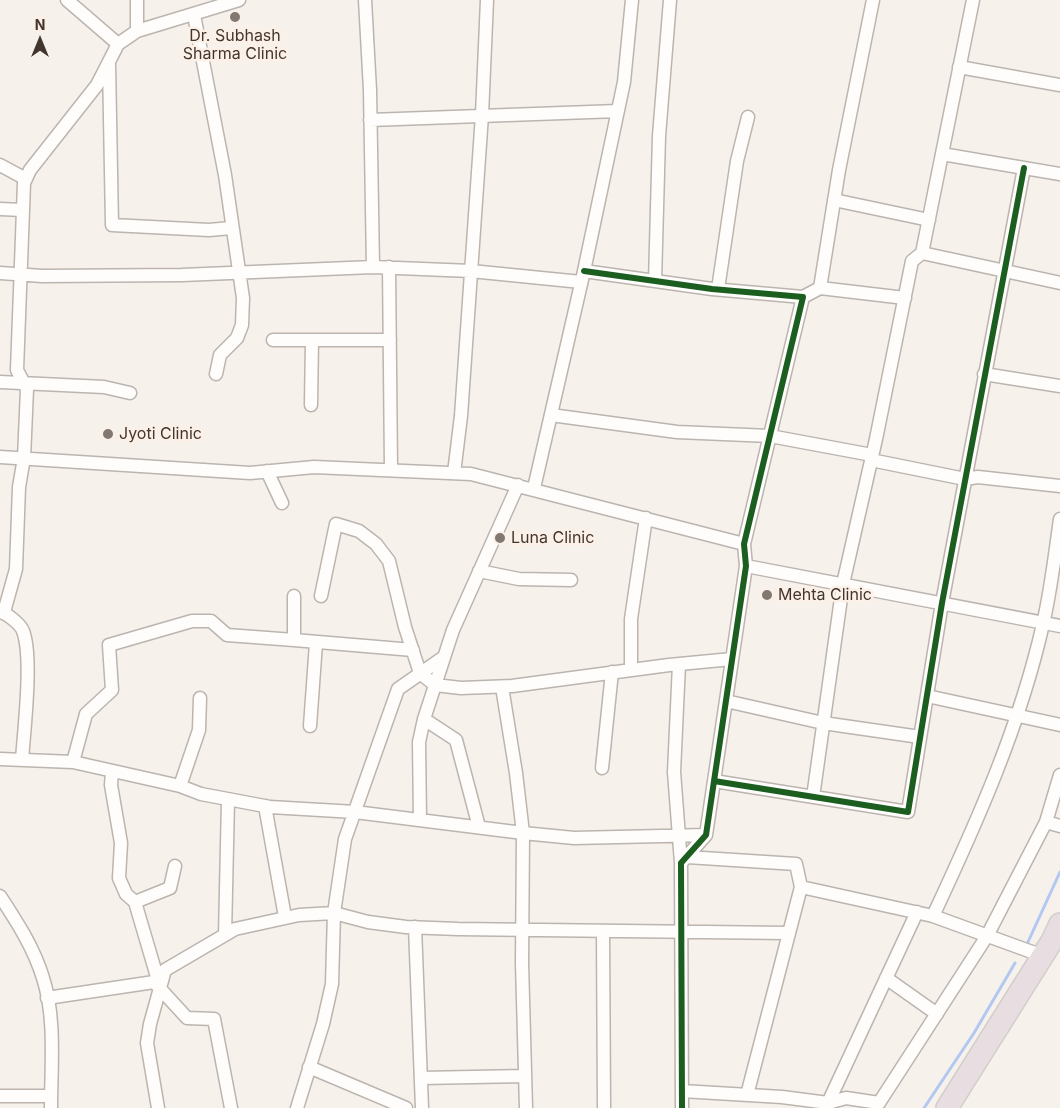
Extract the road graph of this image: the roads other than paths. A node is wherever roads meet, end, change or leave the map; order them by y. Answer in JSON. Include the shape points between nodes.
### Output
{"nodes":[{"id":1,"x":67,"y":0,"type":"edge"},
{"id":2,"x":137,"y":0,"type":"edge"},
{"id":3,"x":198,"y":0,"type":"edge"},
{"id":4,"x":240,"y":0,"type":"edge"},
{"id":5,"x":365,"y":0,"type":"edge"},
{"id":6,"x":487,"y":0,"type":"edge"},
{"id":7,"x":632,"y":0,"type":"edge"},
{"id":8,"x":670,"y":0,"type":"edge"},
{"id":9,"x":873,"y":0,"type":"edge"},
{"id":10,"x":973,"y":0,"type":"edge"},
{"id":11,"x":196,"y":14,"type":"junction"},
{"id":12,"x":137,"y":32,"type":"junction"},
{"id":13,"x":118,"y":44,"type":"junction"},
{"id":14,"x":109,"y":62,"type":"junction"},
{"id":15,"x":959,"y":67,"type":"junction"},
{"id":16,"x":1060,"y":85,"type":"edge"},
{"id":17,"x":618,"y":110,"type":"junction"},
{"id":18,"x":482,"y":115,"type":"junction"},
{"id":19,"x":748,"y":117,"type":"dead end"},
{"id":20,"x":370,"y":120,"type":"junction"},
{"id":21,"x":942,"y":154,"type":"junction"},
{"id":22,"x":0,"y":165,"type":"edge"},
{"id":23,"x":1024,"y":168,"type":"junction"},
{"id":24,"x":1060,"y":174,"type":"edge"},
{"id":25,"x":26,"y":179,"type":"junction"},
{"id":26,"x":834,"y":200,"type":"junction"},
{"id":27,"x":0,"y":209,"type":"edge"},
{"id":28,"x":23,"y":210,"type":"junction"},
{"id":29,"x":929,"y":220,"type":"junction"},
{"id":30,"x":231,"y":228,"type":"junction"},
{"id":31,"x":922,"y":253,"type":"junction"},
{"id":32,"x":373,"y":266,"type":"junction"},
{"id":33,"x":389,"y":267,"type":"junction"},
{"id":34,"x":471,"y":271,"type":"junction"},
{"id":35,"x":1003,"y":271,"type":"junction"},
{"id":36,"x":238,"y":272,"type":"junction"},
{"id":37,"x":0,"y":273,"type":"edge"},
{"id":38,"x":22,"y":275,"type":"junction"},
{"id":39,"x":583,"y":276,"type":"junction"},
{"id":40,"x":655,"y":281,"type":"junction"},
{"id":41,"x":1060,"y":283,"type":"edge"},
{"id":42,"x":820,"y":288,"type":"junction"},
{"id":43,"x":718,"y":289,"type":"junction"},
{"id":44,"x":804,"y":297,"type":"junction"},
{"id":45,"x":905,"y":298,"type":"junction"},
{"id":46,"x":273,"y":340,"type":"dead end"},
{"id":47,"x":312,"y":340,"type":"junction"},
{"id":48,"x":390,"y":340,"type":"junction"},
{"id":49,"x":216,"y":374,"type":"dead end"},
{"id":50,"x":984,"y":374,"type":"junction"},
{"id":51,"x":0,"y":382,"type":"edge"},
{"id":52,"x":23,"y":382,"type":"junction"},
{"id":53,"x":1060,"y":386,"type":"edge"},
{"id":54,"x":130,"y":394,"type":"dead end"},
{"id":55,"x":311,"y":405,"type":"dead end"},
{"id":56,"x":551,"y":415,"type":"junction"},
{"id":57,"x":770,"y":436,"type":"junction"},
{"id":58,"x":0,"y":457,"type":"edge"},
{"id":59,"x":872,"y":457,"type":"junction"},
{"id":60,"x":24,"y":458,"type":"junction"},
{"id":61,"x":391,"y":469,"type":"junction"},
{"id":62,"x":267,"y":471,"type":"junction"},
{"id":63,"x":454,"y":473,"type":"junction"},
{"id":64,"x":965,"y":479,"type":"junction"},
{"id":65,"x":518,"y":484,"type":"junction"},
{"id":66,"x":1060,"y":486,"type":"edge"},
{"id":67,"x":534,"y":488,"type":"junction"},
{"id":68,"x":282,"y":503,"type":"dead end"},
{"id":69,"x":646,"y":518,"type":"junction"},
{"id":70,"x":1060,"y":519,"type":"edge"},
{"id":71,"x":744,"y":544,"type":"junction"},
{"id":72,"x":746,"y":566,"type":"junction"},
{"id":73,"x":479,"y":571,"type":"junction"},
{"id":74,"x":571,"y":580,"type":"dead end"},
{"id":75,"x":843,"y":584,"type":"junction"},
{"id":76,"x":294,"y":596,"type":"dead end"},
{"id":77,"x":321,"y":596,"type":"dead end"},
{"id":78,"x":942,"y":603,"type":"junction"},
{"id":79,"x":2,"y":612,"type":"edge"},
{"id":80,"x":1043,"y":623,"type":"junction"},
{"id":81,"x":1060,"y":626,"type":"edge"},
{"id":82,"x":294,"y":640,"type":"junction"},
{"id":83,"x":316,"y":643,"type":"junction"},
{"id":84,"x":413,"y":650,"type":"junction"},
{"id":85,"x":444,"y":657,"type":"junction"},
{"id":86,"x":732,"y":659,"type":"junction"},
{"id":87,"x":678,"y":664,"type":"junction"},
{"id":88,"x":631,"y":669,"type":"junction"},
{"id":89,"x":612,"y":672,"type":"junction"},
{"id":90,"x":420,"y":673,"type":"junction"},
{"id":91,"x":435,"y":685,"type":"junction"},
{"id":92,"x":502,"y":687,"type":"junction"},
{"id":93,"x":926,"y":696,"type":"junction"},
{"id":94,"x":200,"y":698,"type":"dead end"},
{"id":95,"x":726,"y":701,"type":"junction"},
{"id":96,"x":1017,"y":715,"type":"junction"},
{"id":97,"x":424,"y":719,"type":"junction"},
{"id":98,"x":823,"y":723,"type":"junction"},
{"id":99,"x":1060,"y":725,"type":"edge"},
{"id":100,"x":310,"y":726,"type":"dead end"},
{"id":101,"x":920,"y":737,"type":"junction"},
{"id":102,"x":0,"y":759,"type":"edge"},
{"id":103,"x":22,"y":760,"type":"junction"},
{"id":104,"x":73,"y":762,"type":"junction"},
{"id":105,"x":602,"y":768,"type":"dead end"},
{"id":106,"x":112,"y":771,"type":"junction"},
{"id":107,"x":1060,"y":775,"type":"edge"},
{"id":108,"x":714,"y":781,"type":"junction"},
{"id":109,"x":180,"y":786,"type":"junction"},
{"id":110,"x":813,"y":797,"type":"junction"},
{"id":111,"x":228,"y":800,"type":"junction"},
{"id":112,"x":265,"y":806,"type":"junction"},
{"id":113,"x":355,"y":812,"type":"junction"},
{"id":114,"x":420,"y":820,"type":"junction"},
{"id":115,"x":1046,"y":822,"type":"junction"},
{"id":116,"x":1060,"y":826,"type":"edge"},
{"id":117,"x":479,"y":827,"type":"junction"},
{"id":118,"x":523,"y":833,"type":"junction"},
{"id":119,"x":706,"y":835,"type":"junction"},
{"id":120,"x":678,"y":836,"type":"junction"},
{"id":121,"x":684,"y":860,"type":"junction"},
{"id":122,"x":175,"y":866,"type":"dead end"},
{"id":123,"x":801,"y":887,"type":"junction"},
{"id":124,"x":0,"y":896,"type":"edge"},
{"id":125,"x":135,"y":902,"type":"junction"},
{"id":126,"x":917,"y":912,"type":"junction"},
{"id":127,"x":334,"y":913,"type":"junction"},
{"id":128,"x":933,"y":916,"type":"junction"},
{"id":129,"x":285,"y":917,"type":"junction"},
{"id":130,"x":1060,"y":924,"type":"edge"},
{"id":131,"x":415,"y":927,"type":"junction"},
{"id":132,"x":522,"y":930,"type":"junction"},
{"id":133,"x":603,"y":931,"type":"junction"},
{"id":134,"x":681,"y":931,"type":"junction"},
{"id":135,"x":787,"y":933,"type":"junction"},
{"id":136,"x":225,"y":935,"type":"junction"},
{"id":137,"x":987,"y":936,"type":"junction"},
{"id":138,"x":1043,"y":956,"type":"junction"},
{"id":139,"x":886,"y":978,"type":"junction"},
{"id":140,"x":160,"y":986,"type":"junction"},
{"id":141,"x":47,"y":998,"type":"junction"},
{"id":142,"x":937,"y":1014,"type":"junction"},
{"id":143,"x":309,"y":1067,"type":"junction"},
{"id":144,"x":525,"y":1076,"type":"junction"},
{"id":145,"x":421,"y":1078,"type":"junction"},
{"id":146,"x":682,"y":1091,"type":"junction"},
{"id":147,"x":747,"y":1095,"type":"junction"},
{"id":148,"x":0,"y":1096,"type":"edge"},
{"id":149,"x":51,"y":1102,"type":"edge"},
{"id":150,"x":828,"y":1103,"type":"junction"},
{"id":151,"x":877,"y":1106,"type":"edge"},
{"id":152,"x":158,"y":1108,"type":"edge"},
{"id":153,"x":230,"y":1108,"type":"edge"},
{"id":154,"x":297,"y":1108,"type":"edge"},
{"id":155,"x":406,"y":1108,"type":"edge"},
{"id":156,"x":422,"y":1108,"type":"edge"},
{"id":157,"x":526,"y":1108,"type":"edge"},
{"id":158,"x":604,"y":1108,"type":"edge"},
{"id":159,"x":682,"y":1108,"type":"edge"},
{"id":160,"x":947,"y":1108,"type":"edge"}],
"edges":[{"from":1,"to":13,"type":"street"},
{"from":2,"to":12,"type":"street"},
{"from":3,"to":11,"type":"street"},
{"from":4,"to":11,"type":"street"},
{"from":5,"to":20,"type":"street"},
{"from":6,"to":18,"type":"street"},
{"from":7,"to":17,"type":"street"},
{"from":8,"to":40,"type":"street","via":[[659,136]]},
{"from":9,"to":26,"type":"street"},
{"from":10,"to":15,"type":"street"},
{"from":11,"to":12,"type":"street"},
{"from":11,"to":30,"type":"street"},
{"from":12,"to":13,"type":"street"},
{"from":13,"to":14,"type":"street"},
{"from":14,"to":25,"type":"street","via":[[97,85]]},
{"from":14,"to":30,"type":"street","via":[[112,225],[209,230]]},
{"from":15,"to":16,"type":"street"},
{"from":15,"to":21,"type":"street"},
{"from":17,"to":18,"type":"street"},
{"from":17,"to":39,"type":"street"},
{"from":18,"to":20,"type":"street"},
{"from":18,"to":34,"type":"street"},
{"from":19,"to":43,"type":"street","via":[[737,162]]},
{"from":20,"to":32,"type":"street"},
{"from":21,"to":23,"type":"street"},
{"from":21,"to":29,"type":"street"},
{"from":22,"to":25,"type":"street"},
{"from":23,"to":24,"type":"street"},
{"from":23,"to":35,"type":"street"},
{"from":25,"to":28,"type":"street"},
{"from":26,"to":29,"type":"street"},
{"from":26,"to":42,"type":"street"},
{"from":27,"to":28,"type":"street"},
{"from":28,"to":38,"type":"street"},
{"from":29,"to":31,"type":"street"},
{"from":30,"to":36,"type":"street"},
{"from":31,"to":35,"type":"street"},
{"from":31,"to":45,"type":"street","via":[[912,261]]},
{"from":32,"to":33,"type":"street"},
{"from":32,"to":36,"type":"street"},
{"from":33,"to":34,"type":"street"},
{"from":33,"to":48,"type":"street"},
{"from":34,"to":39,"type":"street"},
{"from":34,"to":63,"type":"street"},
{"from":35,"to":41,"type":"street"},
{"from":35,"to":50,"type":"street"},
{"from":36,"to":38,"type":"street"},
{"from":36,"to":49,"type":"street","via":[[243,298],[242,325],[237,338],[220,355]]},
{"from":37,"to":38,"type":"street"},
{"from":38,"to":52,"type":"street","via":[[18,370]]},
{"from":39,"to":40,"type":"street"},
{"from":39,"to":56,"type":"street"},
{"from":40,"to":43,"type":"street"},
{"from":42,"to":44,"type":"street"},
{"from":42,"to":45,"type":"street"},
{"from":43,"to":44,"type":"street"},
{"from":44,"to":57,"type":"street"},
{"from":45,"to":59,"type":"street"},
{"from":46,"to":47,"type":"street"},
{"from":47,"to":48,"type":"street"},
{"from":47,"to":55,"type":"street"},
{"from":48,"to":61,"type":"street"},
{"from":50,"to":53,"type":"street"},
{"from":50,"to":64,"type":"street"},
{"from":51,"to":52,"type":"street"},
{"from":52,"to":54,"type":"street","via":[[104,387]]},
{"from":52,"to":60,"type":"street","via":[[27,389]]},
{"from":56,"to":57,"type":"street","via":[[677,432]]},
{"from":56,"to":67,"type":"street"},
{"from":57,"to":59,"type":"street"},
{"from":57,"to":71,"type":"street"},
{"from":58,"to":60,"type":"street"},
{"from":59,"to":64,"type":"street"},
{"from":59,"to":75,"type":"street"},
{"from":60,"to":62,"type":"street","via":[[250,473]]},
{"from":60,"to":79,"type":"street","via":[[19,486],[16,569]]},
{"from":61,"to":62,"type":"street","via":[[314,467]]},
{"from":61,"to":63,"type":"street"},
{"from":62,"to":68,"type":"street"},
{"from":63,"to":65,"type":"street"},
{"from":64,"to":66,"type":"street","via":[[978,477]]},
{"from":64,"to":78,"type":"street"},
{"from":65,"to":67,"type":"street"},
{"from":65,"to":73,"type":"street"},
{"from":67,"to":69,"type":"street"},
{"from":69,"to":71,"type":"street"},
{"from":69,"to":88,"type":"street","via":[[631,619]]},
{"from":70,"to":80,"type":"street"},
{"from":71,"to":72,"type":"street"},
{"from":72,"to":75,"type":"street"},
{"from":72,"to":86,"type":"street"},
{"from":73,"to":74,"type":"street","via":[[519,579]]},
{"from":73,"to":85,"type":"street"},
{"from":75,"to":78,"type":"street"},
{"from":75,"to":98,"type":"street"},
{"from":76,"to":82,"type":"street"},
{"from":77,"to":84,"type":"street","via":[[336,524],[359,531],[376,544],[389,561]]},
{"from":78,"to":80,"type":"street"},
{"from":78,"to":93,"type":"street"},
{"from":79,"to":103,"type":"street","via":[[23,630],[28,660]]},
{"from":80,"to":81,"type":"street"},
{"from":80,"to":96,"type":"street"},
{"from":82,"to":83,"type":"street"},
{"from":82,"to":104,"type":"street","via":[[227,635],[210,621],[192,621],[109,645],[112,690],[86,714]]},
{"from":83,"to":84,"type":"street"},
{"from":83,"to":100,"type":"street"},
{"from":84,"to":90,"type":"street"},
{"from":85,"to":90,"type":"street"},
{"from":85,"to":91,"type":"street"},
{"from":86,"to":87,"type":"street"},
{"from":86,"to":95,"type":"street"},
{"from":87,"to":88,"type":"street"},
{"from":87,"to":120,"type":"street","via":[[674,772]]},
{"from":88,"to":89,"type":"street"},
{"from":89,"to":92,"type":"street"},
{"from":89,"to":105,"type":"street"},
{"from":90,"to":91,"type":"street"},
{"from":90,"to":113,"type":"street","via":[[398,688]]},
{"from":91,"to":92,"type":"street"},
{"from":91,"to":97,"type":"street"},
{"from":92,"to":118,"type":"street"},
{"from":93,"to":96,"type":"street"},
{"from":93,"to":101,"type":"street"},
{"from":94,"to":109,"type":"street","via":[[199,730]]},
{"from":95,"to":98,"type":"street"},
{"from":95,"to":108,"type":"street"},
{"from":96,"to":99,"type":"street"},
{"from":96,"to":128,"type":"street","via":[[982,810]]},
{"from":97,"to":114,"type":"street","via":[[418,742]]},
{"from":97,"to":117,"type":"street","via":[[456,740]]},
{"from":98,"to":101,"type":"street"},
{"from":98,"to":110,"type":"street"},
{"from":101,"to":110,"type":"street","via":[[908,812]]},
{"from":102,"to":103,"type":"street"},
{"from":103,"to":104,"type":"street"},
{"from":104,"to":106,"type":"street"},
{"from":106,"to":109,"type":"street"},
{"from":106,"to":125,"type":"street","via":[[111,785],[121,843],[120,878],[126,894]]},
{"from":107,"to":115,"type":"street"},
{"from":108,"to":110,"type":"street"},
{"from":108,"to":119,"type":"street"},
{"from":109,"to":111,"type":"street"},
{"from":111,"to":112,"type":"street"},
{"from":111,"to":136,"type":"street"},
{"from":112,"to":113,"type":"street"},
{"from":112,"to":129,"type":"street"},
{"from":113,"to":114,"type":"street"},
{"from":113,"to":127,"type":"street","via":[[345,839]]},
{"from":114,"to":117,"type":"street"},
{"from":115,"to":116,"type":"street"},
{"from":115,"to":137,"type":"street"},
{"from":117,"to":118,"type":"street"},
{"from":118,"to":120,"type":"street","via":[[574,838]]},
{"from":118,"to":132,"type":"street"},
{"from":119,"to":120,"type":"street"},
{"from":119,"to":121,"type":"street"},
{"from":120,"to":121,"type":"street"},
{"from":121,"to":123,"type":"street","via":[[796,864]]},
{"from":121,"to":134,"type":"street"},
{"from":122,"to":125,"type":"street","via":[[170,888]]},
{"from":123,"to":126,"type":"street"},
{"from":123,"to":135,"type":"street"},
{"from":124,"to":141,"type":"street","via":[[31,946],[44,979]]},
{"from":125,"to":140,"type":"street"},
{"from":126,"to":128,"type":"street"},
{"from":126,"to":139,"type":"street"},
{"from":127,"to":129,"type":"street"},
{"from":127,"to":131,"type":"street","via":[[368,922]]},
{"from":127,"to":143,"type":"street","via":[[332,984]]},
{"from":128,"to":137,"type":"street"},
{"from":129,"to":136,"type":"street","via":[[235,929]]},
{"from":130,"to":138,"type":"highway"},
{"from":131,"to":132,"type":"street"},
{"from":131,"to":145,"type":"street"},
{"from":132,"to":133,"type":"street"},
{"from":132,"to":144,"type":"street"},
{"from":133,"to":134,"type":"street"},
{"from":133,"to":158,"type":"street"},
{"from":134,"to":135,"type":"street"},
{"from":134,"to":146,"type":"street"},
{"from":135,"to":147,"type":"street"},
{"from":136,"to":140,"type":"street","via":[[165,970]]},
{"from":137,"to":138,"type":"street"},
{"from":137,"to":142,"type":"street"},
{"from":138,"to":160,"type":"highway"},
{"from":139,"to":142,"type":"street"},
{"from":139,"to":150,"type":"street"},
{"from":140,"to":141,"type":"street","via":[[154,982]]},
{"from":140,"to":152,"type":"street","via":[[147,1043]]},
{"from":140,"to":153,"type":"street","via":[[187,1018],[214,1019]]},
{"from":141,"to":149,"type":"street","via":[[52,1042]]},
{"from":142,"to":151,"type":"street"},
{"from":143,"to":154,"type":"street"},
{"from":143,"to":155,"type":"street"},
{"from":144,"to":145,"type":"street"},
{"from":144,"to":157,"type":"street"},
{"from":145,"to":156,"type":"street"},
{"from":146,"to":147,"type":"street"},
{"from":146,"to":159,"type":"street"},
{"from":147,"to":150,"type":"street"},
{"from":148,"to":149,"type":"street"},
{"from":150,"to":151,"type":"street","via":[[846,1098]]}]}
